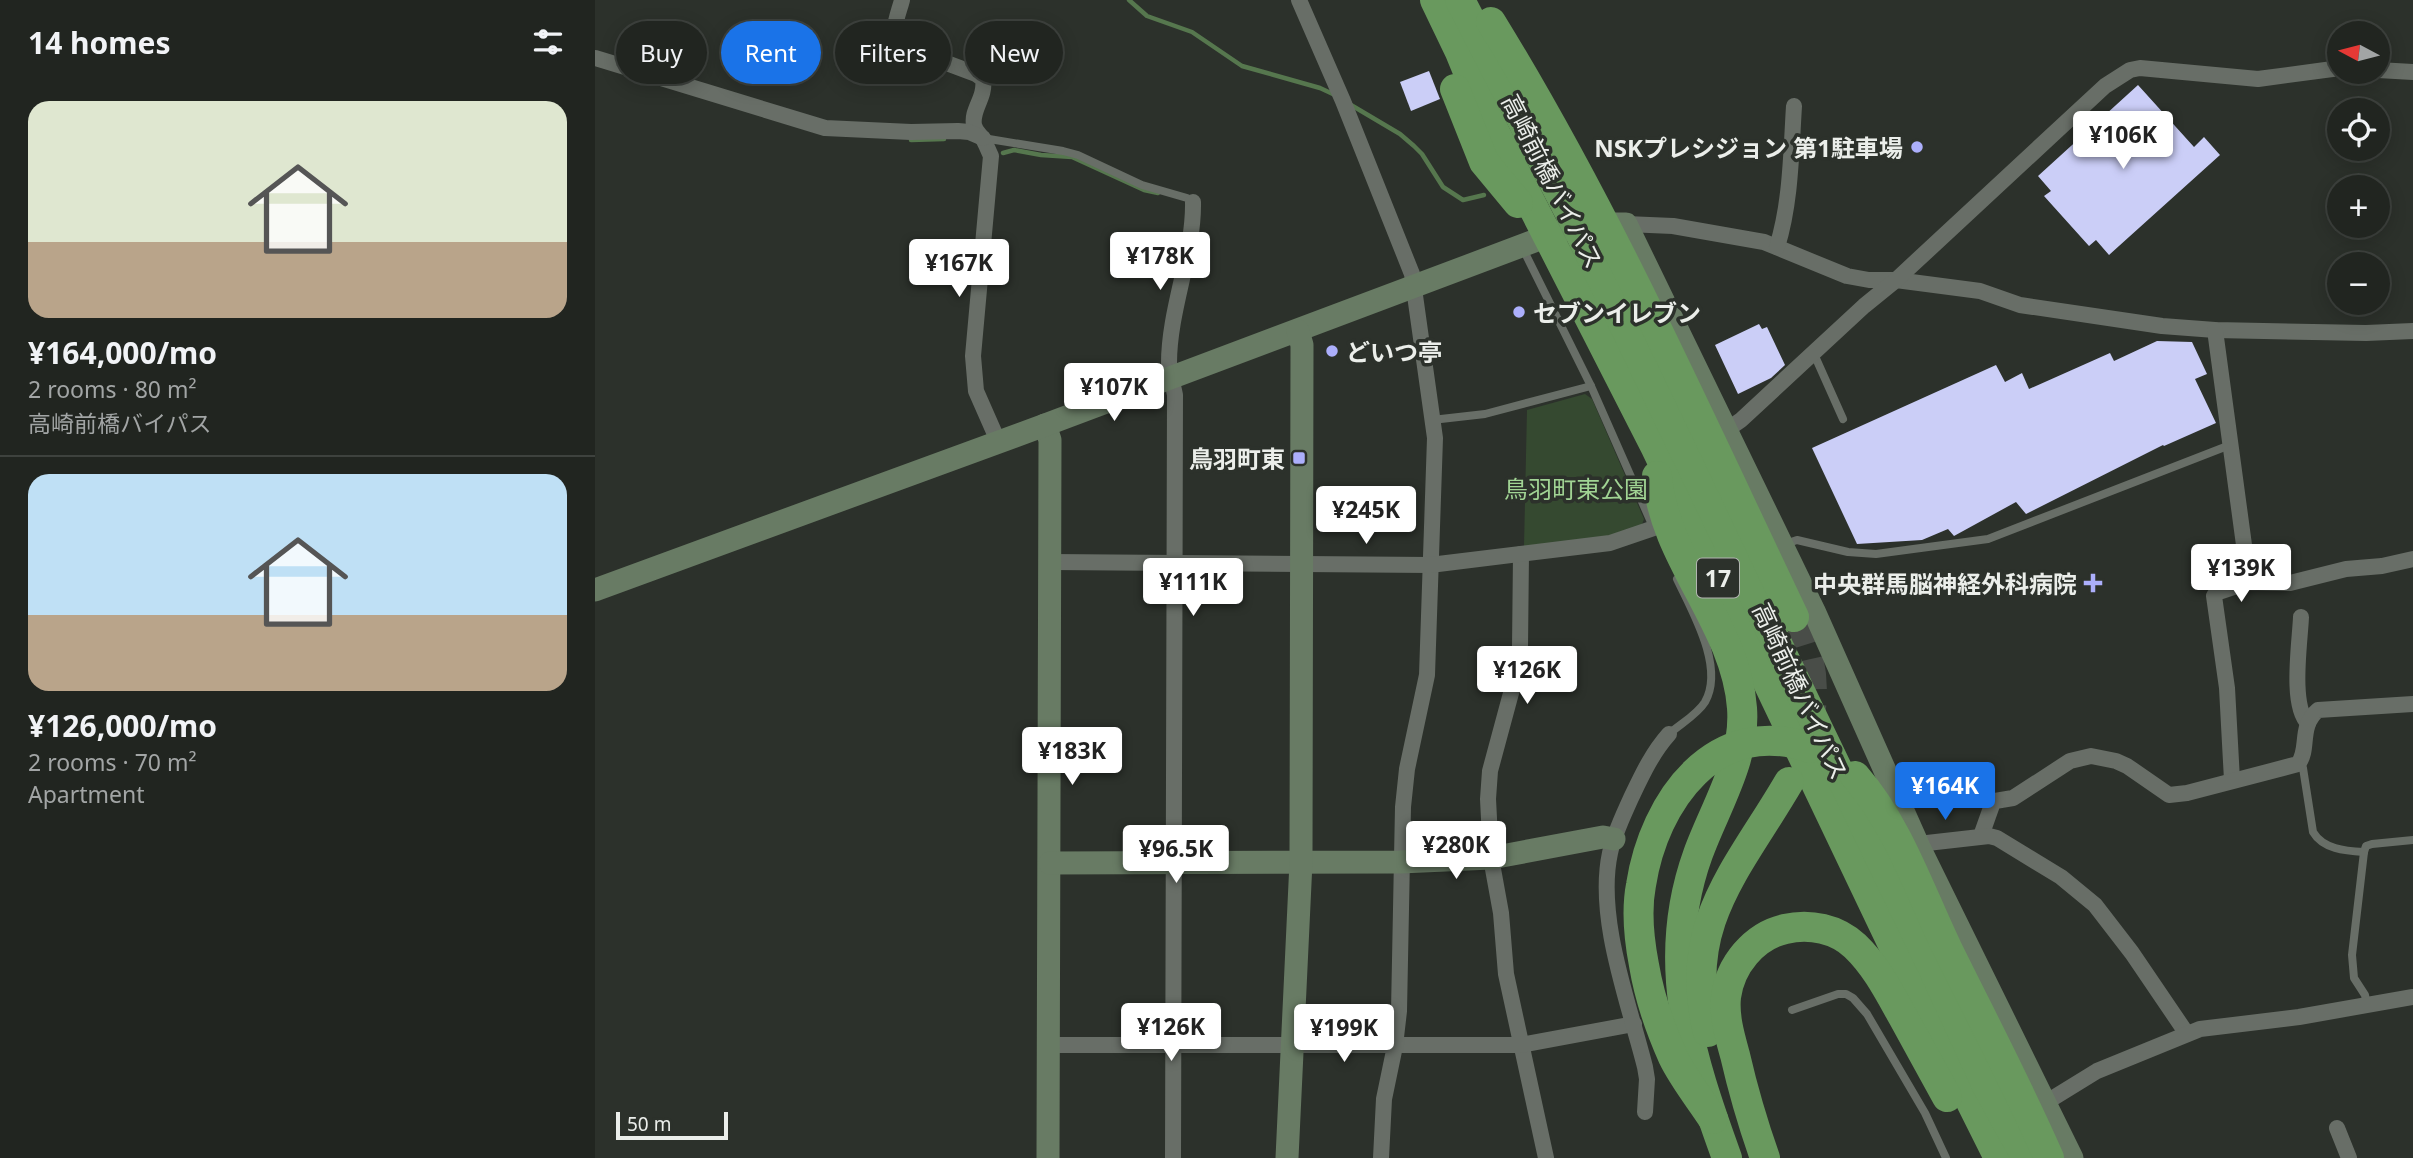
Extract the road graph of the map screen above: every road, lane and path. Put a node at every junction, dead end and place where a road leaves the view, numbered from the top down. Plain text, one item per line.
1 (902, 0) edge
2 (1299, 0) edge
3 (1434, 0) edge
4 (1460, 0) edge
5 (1478, 0) edge
6 (1489, 0) edge
7 (595, 58) edge
8 (2327, 68) edge
9 (2391, 71) edge
10 (2413, 72) edge
11 (1794, 106) dead end
12 (983, 138) junction
13 (1193, 202) joint
14 (1603, 225) junction
15 (1534, 231) junction
16 (1777, 247) junction
17 (1896, 280) junction
18 (1414, 287) junction
19 (2215, 330) junction
20 (1298, 331) junction
21 (2413, 331) edge
22 (1814, 354) junction
23 (1171, 378) junction
24 (1591, 386) junction
25 (1843, 419) dead end
26 (1433, 420) junction
27 (1045, 425) junction
28 (1728, 429) junction
29 (998, 441) junction
30 (2230, 445) junction
31 (1656, 448) junction
32 (1657, 535) joint
33 (1783, 546) junction
34 (1521, 554) junction
35 (2413, 559) edge
36 (1051, 562) junction
37 (1175, 564) junction
38 (1302, 564) junction
39 (1430, 565) junction
40 (1671, 566) dead end
41 (2249, 582) junction
42 (595, 590) edge
43 (1794, 617) tunnel mouth
44 (2301, 617) dead end
45 (2413, 704) edge
46 (2308, 723) junction
47 (1669, 734) joint
48 (2300, 762) junction
49 (2232, 780) junction
50 (1789, 782) dead end
51 (1981, 836) junction
52 (1614, 839) junction
53 (2413, 839) edge
54 (1919, 847) junction
55 (2364, 852) junction
56 (1492, 858) junction
57 (1301, 862) junction
58 (1401, 862) junction
59 (1050, 863) junction
60 (1174, 863) junction
61 (2413, 997) edge
62 (2367, 1005) junction
63 (1792, 1010) dead end
64 (1634, 1024) junction
65 (2187, 1034) junction
66 (1048, 1045) junction
67 (1174, 1045) junction
68 (1293, 1045) junction
69 (1395, 1045) junction
70 (1520, 1045) junction
71 (2045, 1103) junction
72 (1748, 1108) junction
73 (1645, 1112) dead end
74 (1713, 1119) junction
75 (2337, 1128) dead end
76 (1048, 1158) edge
77 (1173, 1158) edge
78 (1287, 1158) edge
79 (1381, 1158) edge
80 (1546, 1158) edge
81 (1727, 1158) edge
82 (1765, 1158) edge
83 (1946, 1158) edge
84 (1982, 1158) edge
85 (1999, 1158) edge
86 (2027, 1158) edge
87 (2049, 1158) edge
88 (2072, 1158) edge
89 (2349, 1158) edge

1 - 12 street
2 - 18 street
3 - 15 highway, 高崎前橋バイパス / 17
4 - 14 highway, 高崎前橋バイパス / 17
5 - 14 highway
6 - 14 highway
7 - 12 street
8 - 17 street
9 - 10 street
11 - 16 street
12 - 13 lane
12 - 29 street
13 - 23 street
14 - 15 street
14 - 16 street
14 - 28 street
14 - 43 highway
14 - 86 highway, 高崎前橋バイパス / 17
15 - 18 street
15 - 24 lane
15 - 31 highway, 高崎前橋バイパス / 17
16 - 17 street
17 - 19 street
17 - 22 street
18 - 20 street
18 - 26 street
19 - 21 street
19 - 30 street
20 - 23 street
20 - 38 street
22 - 25 lane
22 - 28 street
23 - 27 street
23 - 37 street
24 - 26 lane
24 - 32 lane
26 - 39 street
27 - 29 street
27 - 36 street
28 - 33 street
29 - 42 street
30 - 33 lane
30 - 41 street
31 - 74 highway
31 - 85 highway, 高崎前橋バイパス / 17
32 - 34 street
33 - 54 street
34 - 39 street
34 - 56 street
35 - 41 street
36 - 37 street
36 - 59 street
37 - 38 street
37 - 60 street
38 - 39 street
38 - 57 street
39 - 58 street
40 - 47 lane
41 - 49 street
44 - 46 street
45 - 46 street
46 - 48 street
47 - 52 street
48 - 49 street
48 - 55 lane
49 - 51 street
50 - 72 highway
51 - 54 street
51 - 65 street
52 - 56 street
52 - 64 street
53 - 55 lane
54 - 71 street
55 - 62 lane
56 - 58 street
56 - 70 street
57 - 58 street
57 - 60 street
57 - 68 street
58 - 69 street
59 - 60 street
59 - 66 street
60 - 67 street
61 - 62 street
62 - 65 street
63 - 83 lane
64 - 70 street
64 - 73 street
65 - 71 street
66 - 67 street
66 - 76 street
67 - 68 street
67 - 77 street
68 - 69 street
68 - 78 street
69 - 70 street
69 - 79 street
70 - 80 street
71 - 88 street
72 - 82 highway
72 - 84 highway
74 - 81 highway
74 - 87 highway
75 - 89 street

